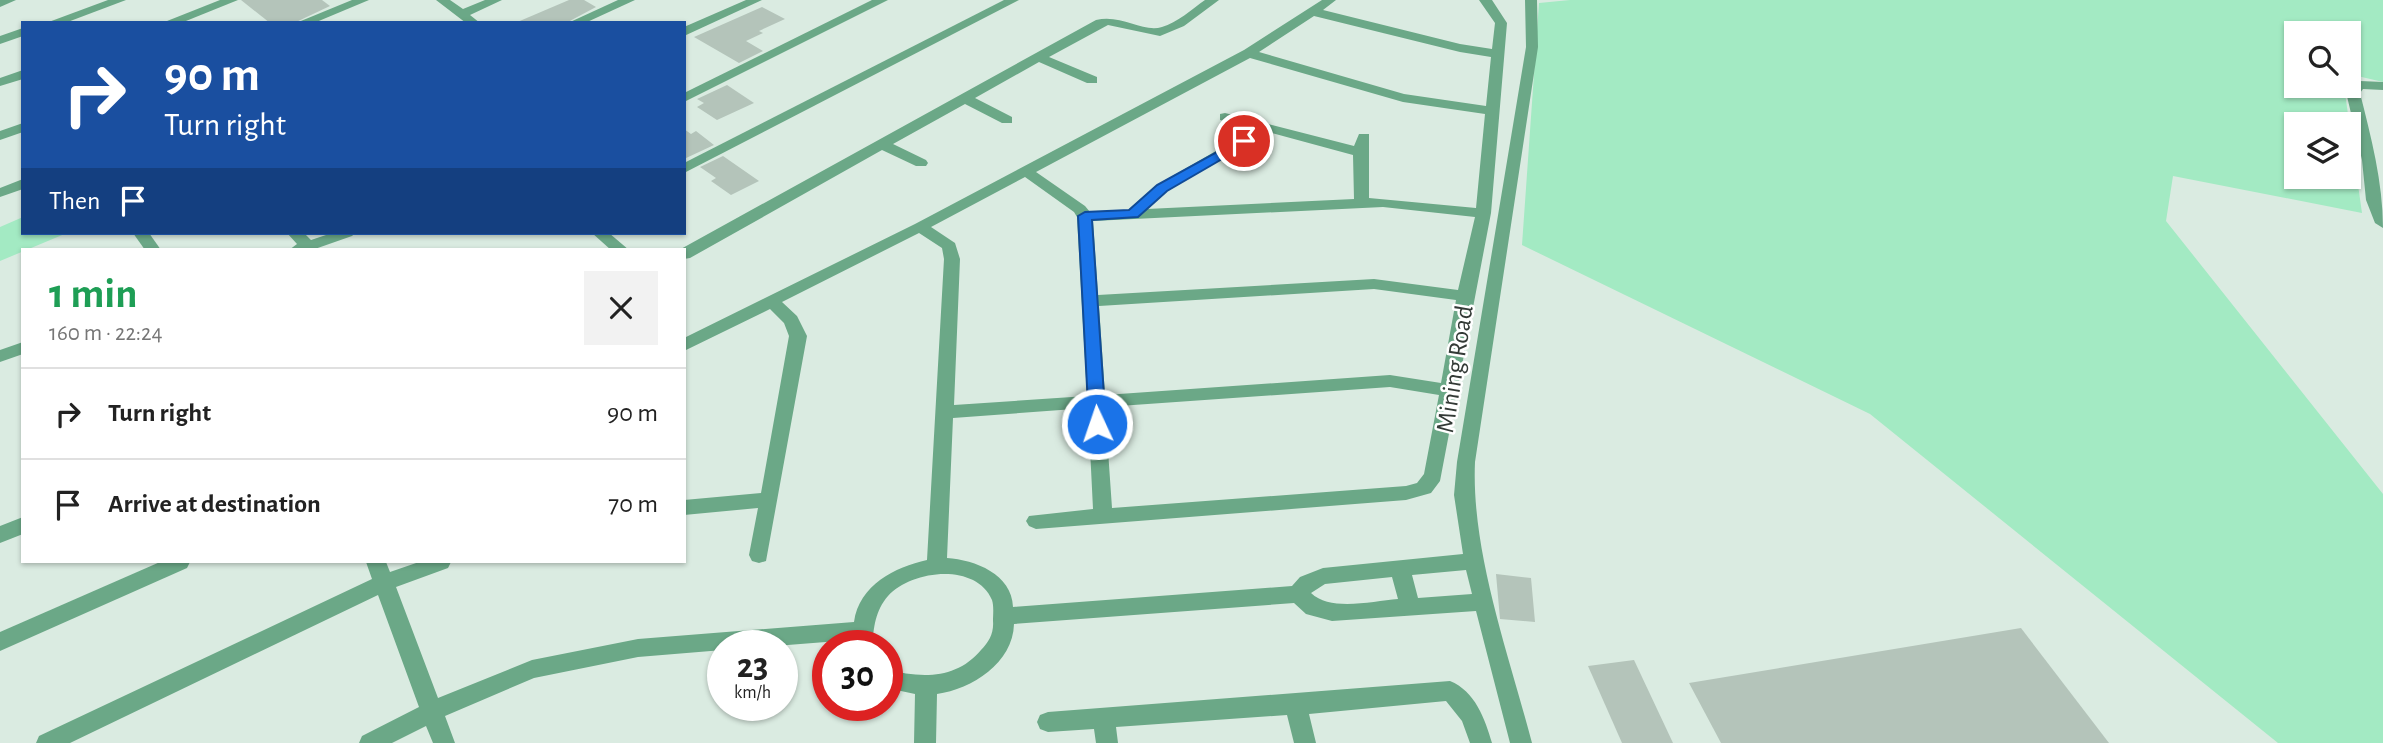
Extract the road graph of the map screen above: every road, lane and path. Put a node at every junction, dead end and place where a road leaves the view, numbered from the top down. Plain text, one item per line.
1 (10, 0) edge
2 (120, 0) edge
3 (232, 0) edge
4 (363, 0) edge
5 (442, 0) edge
6 (496, 0) edge
7 (629, 0) edge
8 (756, 0) edge
9 (882, 0) edge
10 (1013, 0) edge
11 (1213, 0) edge
12 (1330, 0) edge
13 (1485, 0) edge
14 (1531, 0) edge
15 (0, 3) edge
16 (1314, 12) junction
17 (470, 20) edge
18 (58, 21) edge
19 (174, 21) edge
20 (307, 21) edge
21 (579, 21) edge
22 (686, 31) edge
23 (21, 34) edge
24 (0, 40) edge
25 (1249, 53) junction
26 (1497, 54) junction
27 (1039, 57) junction
28 (21, 75) edge
29 (1092, 80) dead end
30 (0, 82) edge
31 (2383, 86) edge
32 (686, 97) edge
33 (965, 98) junction
34 (1492, 111) junction
35 (1225, 117) dead end
36 (1007, 120) dead end
37 (21, 128) edge
38 (1264, 129) junction
39 (0, 136) edge
40 (882, 144) junction
41 (921, 163) dead end
42 (686, 168) edge
43 (1024, 170) junction
44 (21, 184) edge
45 (0, 193) edge
46 (1362, 202) junction
47 (1483, 213) junction
48 (1133, 214) junction
49 (1085, 216) junction
50 (2383, 223) edge
51 (920, 227) junction
52 (341, 235) edge
53 (602, 235) edge
54 (302, 248) edge
55 (619, 248) edge
56 (686, 253) edge
57 (1465, 296) junction
58 (1090, 301) junction
59 (772, 302) junction
60 (686, 344) edge
61 (21, 349) edge
62 (0, 356) edge
63 (1447, 390) junction
64 (1096, 401) junction
65 (944, 412) junction
66 (769, 499) junction
67 (686, 508) edge
68 (1102, 516) junction
69 (1036, 521) dead end
70 (21, 526) edge
71 (0, 535) edge
72 (760, 555) dead end
73 (1474, 561) junction
74 (178, 563) edge
75 (376, 563) edge
76 (438, 563) edge
77 (937, 564) junction
78 (1400, 568) junction
79 (384, 583) junction
80 (1298, 594) junction
81 (1485, 602) junction
82 (1410, 606) junction
83 (1006, 616) junction
84 (861, 630) edge
85 (812, 640) edge
86 (0, 642) edge
87 (903, 684) edge
88 (926, 686) junction
89 (1296, 705) junction
90 (433, 711) junction
91 (1104, 718) junction
92 (1048, 722) dead end
93 (47, 743) edge
94 (370, 743) edge
95 (444, 743) edge
96 (925, 743) edge
97 (1107, 743) edge
98 (1305, 743) edge
99 (1481, 743) edge
100 (1521, 743) edge

1 - 15 street
2 - 18 street
3 - 19 street
4 - 20 street
5 - 17 street
6 - 17 street
7 - 21 street
8 - 22 street
9 - 32 street
10 - 42 street
11 - 27 street
12 - 16 street
13 - 26 street
14 - 73 street, Mining Road
16 - 25 street
16 - 26 street
23 - 24 street
25 - 34 street
25 - 43 street
26 - 34 street
27 - 29 street
27 - 33 street
28 - 30 street
31 - 50 street
33 - 36 street
33 - 40 street
34 - 47 street
35 - 38 street
37 - 39 street
38 - 46 street
38 - 48 street
40 - 41 street
40 - 56 street
43 - 49 street
43 - 51 street
44 - 45 street
46 - 47 street
46 - 48 street
47 - 57 street
48 - 49 street
49 - 58 street
51 - 59 street
51 - 65 street
52 - 54 street
53 - 55 street
57 - 58 street
57 - 63 street
58 - 64 street
59 - 60 street
59 - 66 street
61 - 62 street
63 - 64 street
63 - 68 street
64 - 65 street
64 - 68 street
65 - 77 street
66 - 67 street
66 - 72 street
68 - 69 street
70 - 71 street
73 - 78 street
73 - 81 street, Mining Road
74 - 86 street
75 - 79 street
76 - 79 street
77 - 83 street
77 - 84 street
78 - 80 street
78 - 82 street
79 - 90 street
79 - 93 street
80 - 82 street
80 - 83 street
81 - 82 street
81 - 100 street, Mining Road
83 - 88 street
85 - 90 street
87 - 88 street
88 - 96 street
89 - 91 street
89 - 98 street
89 - 99 street
90 - 94 street
90 - 95 street
91 - 92 street
91 - 97 street

